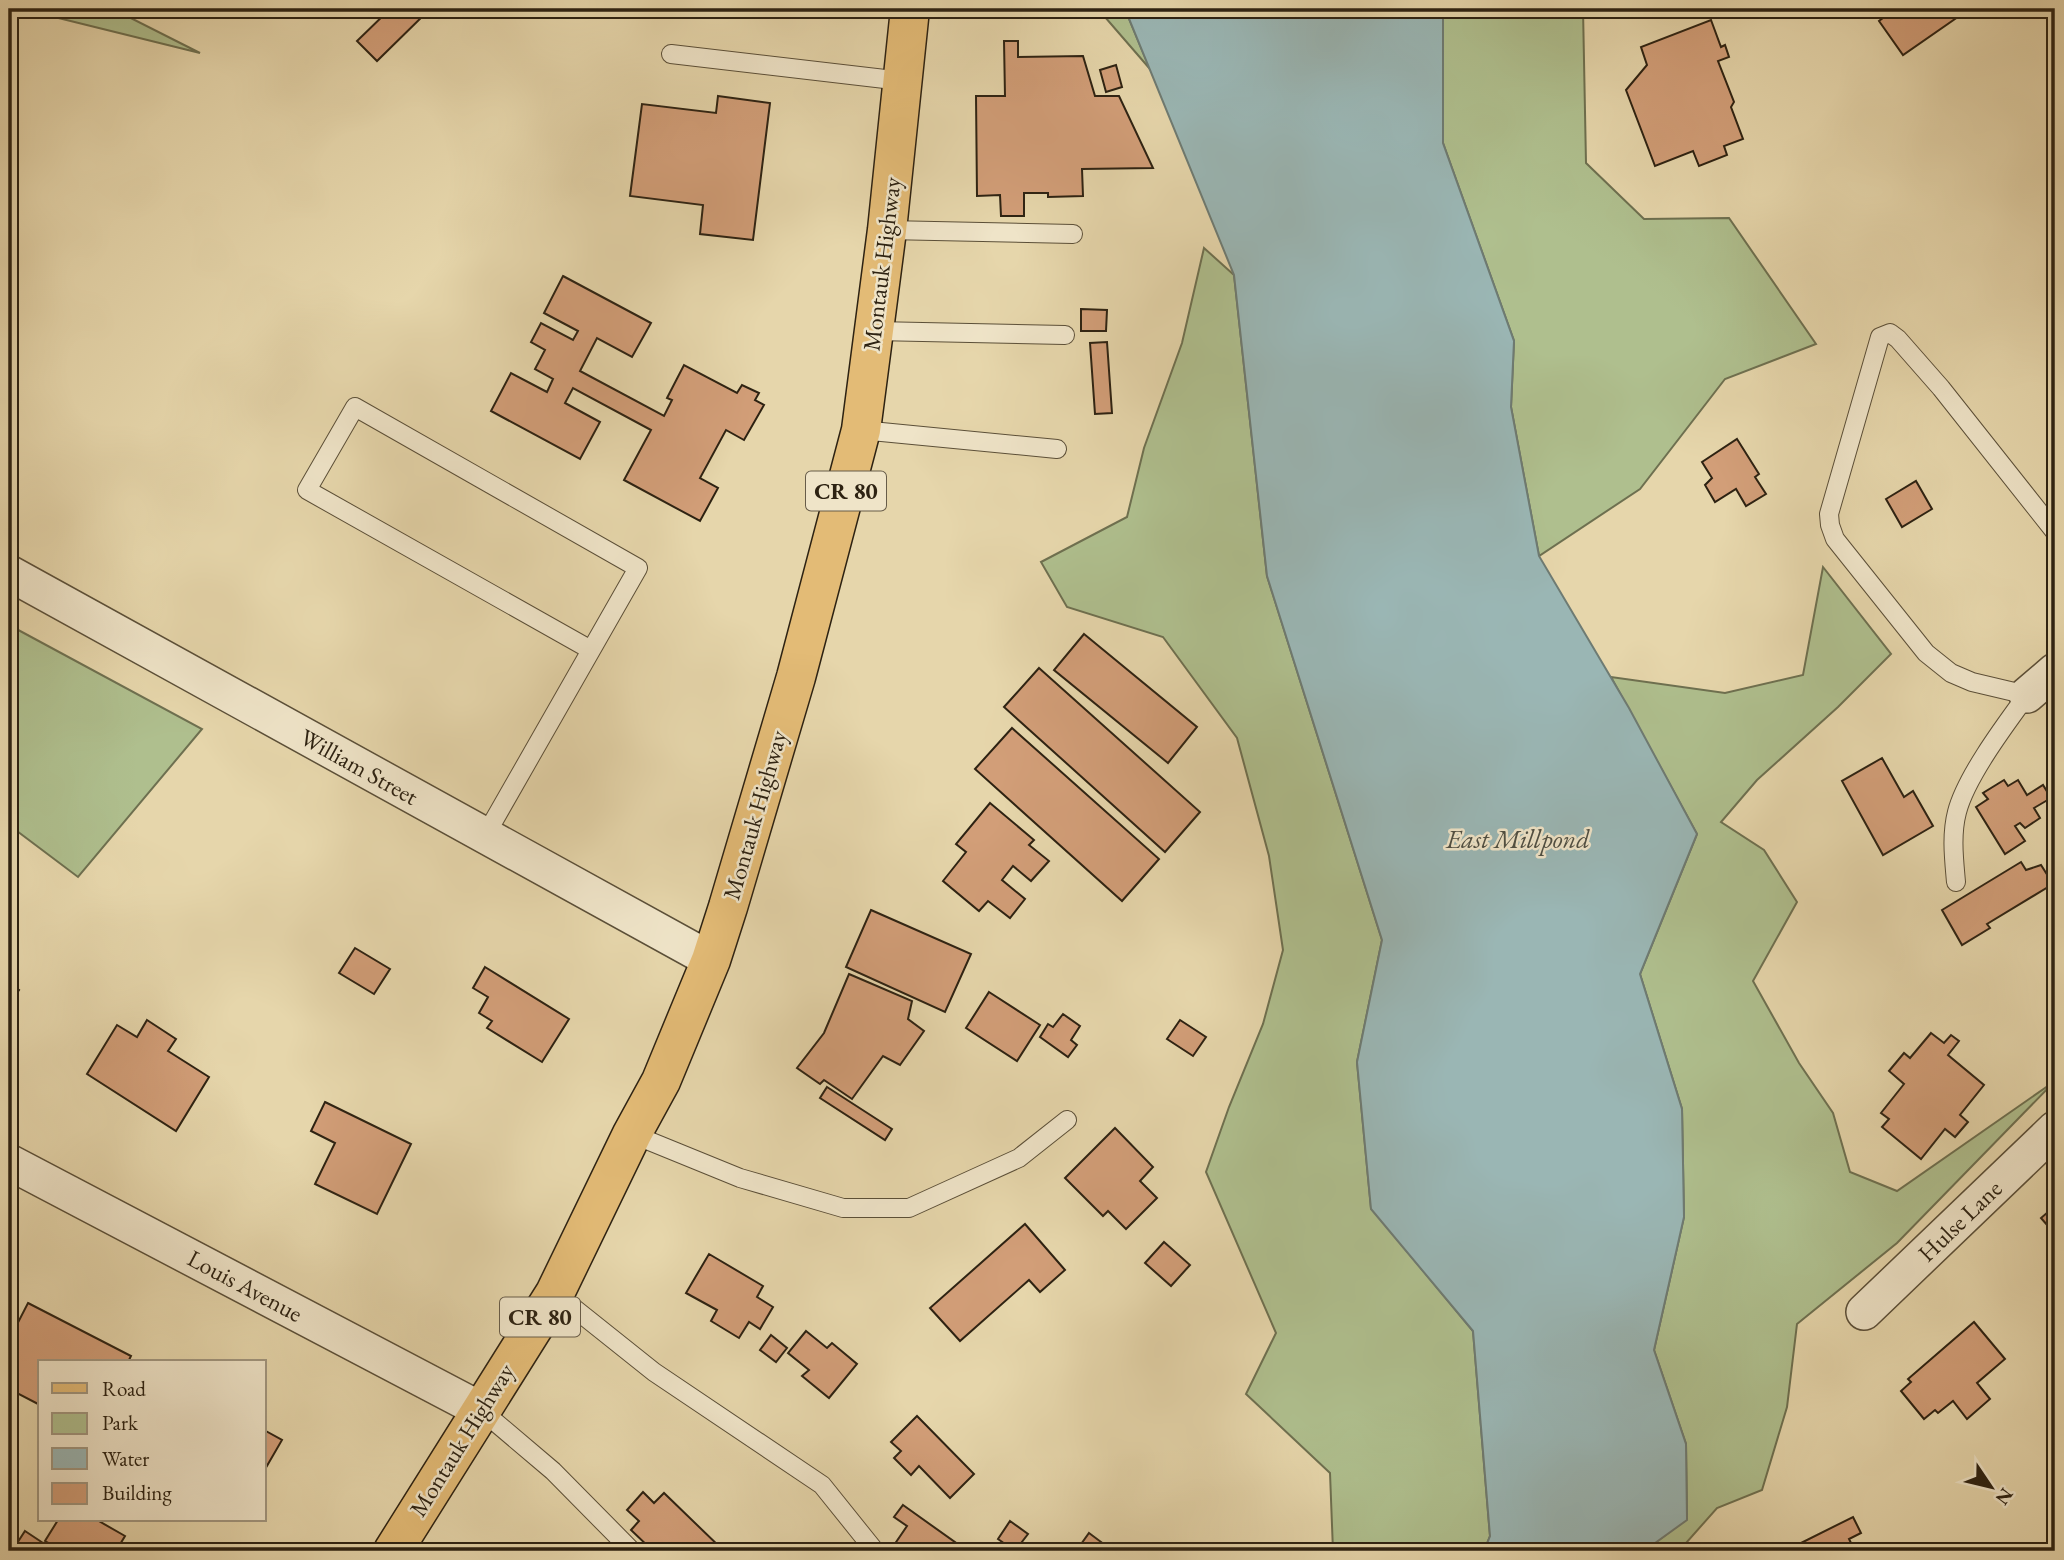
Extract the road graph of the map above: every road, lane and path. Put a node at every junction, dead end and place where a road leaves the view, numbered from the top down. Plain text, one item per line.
1 (910, 9) edge
2 (671, 54) dead end
3 (902, 81) junction
4 (887, 230) junction
5 (1073, 234) dead end
6 (875, 331) junction
7 (1065, 335) dead end
8 (861, 430) junction
9 (1057, 449) dead end
10 (2055, 532) edge
11 (9, 573) edge
12 (591, 650) junction
13 (2055, 671) edge
14 (2027, 695) junction
15 (485, 836) junction
16 (1956, 883) dead end
17 (710, 960) junction
18 (1067, 1120) dead end
19 (2055, 1129) edge
20 (632, 1134) junction
21 (9, 1162) edge
22 (555, 1293) junction
23 (1864, 1312) dead end
24 (481, 1410) junction
25 (400, 1548) edge
26 (632, 1551) edge
27 (875, 1551) edge

1 - 3 main road, Montauk Highway / CR 80
2 - 3 lane
3 - 4 main road, Montauk Highway / CR 80
4 - 5 lane
4 - 6 main road, Montauk Highway / CR 80
6 - 7 lane
6 - 8 main road, Montauk Highway / CR 80
8 - 9 lane
8 - 17 main road, Montauk Highway / CR 80
10 - 14 lane
11 - 15 street, William Street
12 - 12 lane
12 - 15 lane
13 - 14 street
14 - 16 lane
15 - 17 street, William Street
17 - 20 main road, Montauk Highway / CR 80
18 - 20 lane
19 - 23 street, Hulse Lane
20 - 22 main road, Montauk Highway / CR 80
21 - 24 street, Louis Avenue
22 - 24 main road, Montauk Highway / CR 80
22 - 27 lane
24 - 25 main road, Montauk Highway / CR 80
24 - 26 lane

